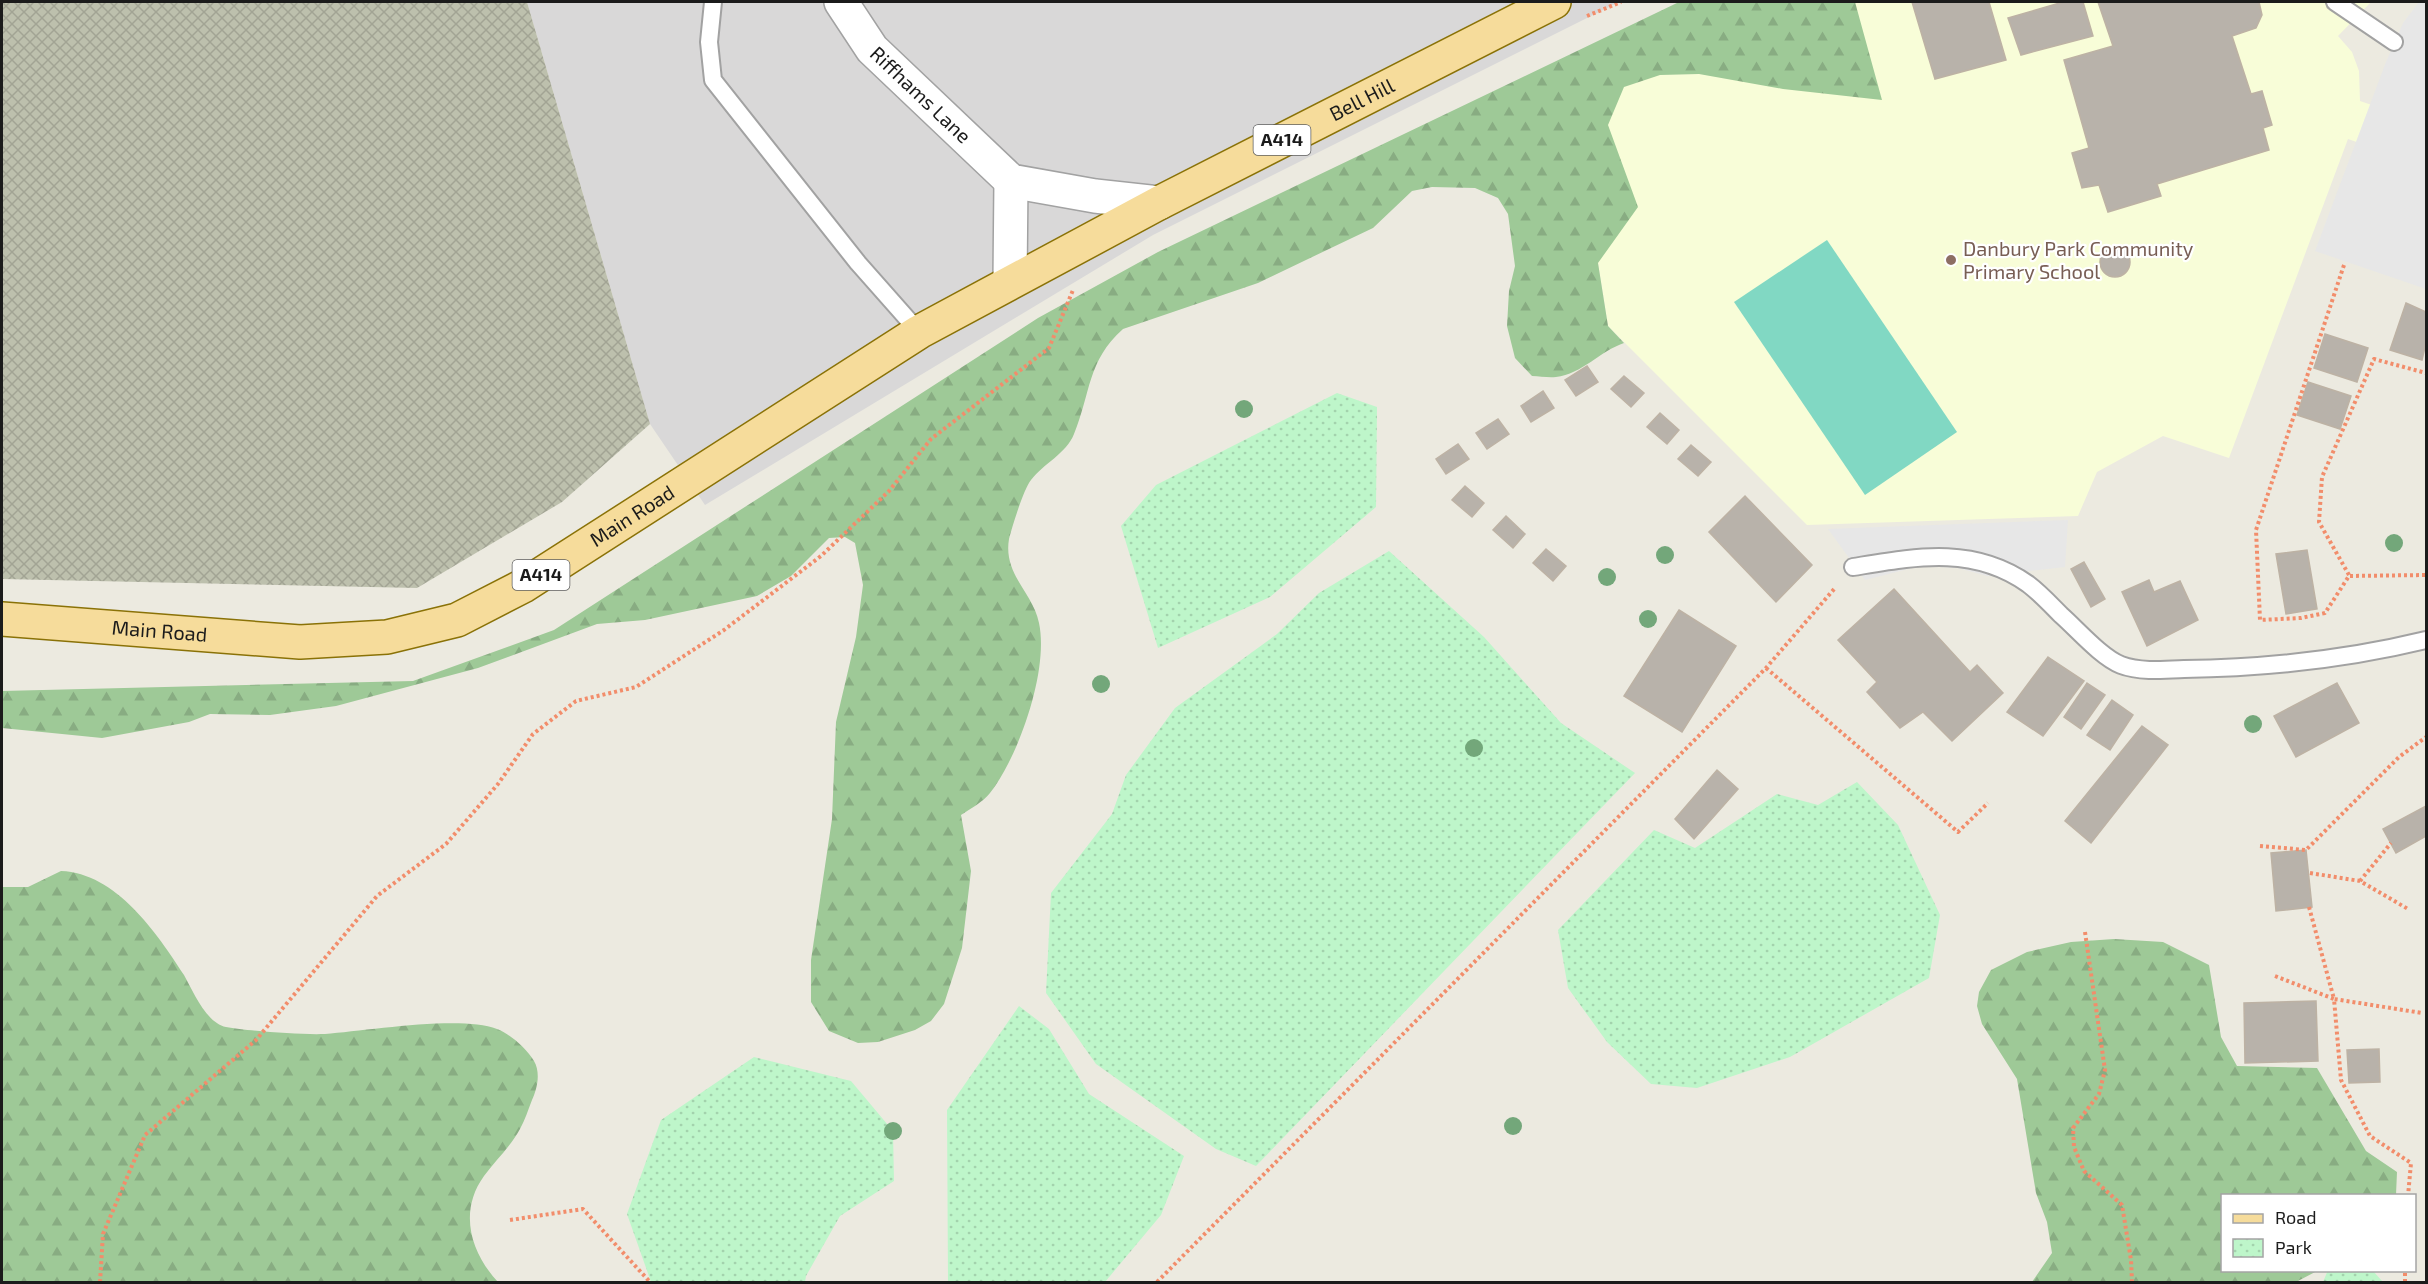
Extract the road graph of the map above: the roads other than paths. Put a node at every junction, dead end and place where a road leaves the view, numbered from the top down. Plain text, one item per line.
1 (713, 2) edge
2 (841, 2) edge
3 (1554, 2) edge
4 (2335, 2) edge
5 (2394, 42) dead end
6 (1011, 181) junction
7 (1159, 203) junction
8 (1010, 281) junction
9 (919, 332) junction
10 (1853, 567) road end
11 (2, 619) edge
12 (2427, 640) edge

1 - 9 lane
2 - 6 street, Riffhams Lane
3 - 7 main road, Bell Hill / A414
4 - 5 lane
6 - 7 street
6 - 8 street
7 - 8 main road, Bell Hill / A414
8 - 9 main road, Main Road / A414
9 - 11 main road, Main Road / A414
10 - 12 lane

